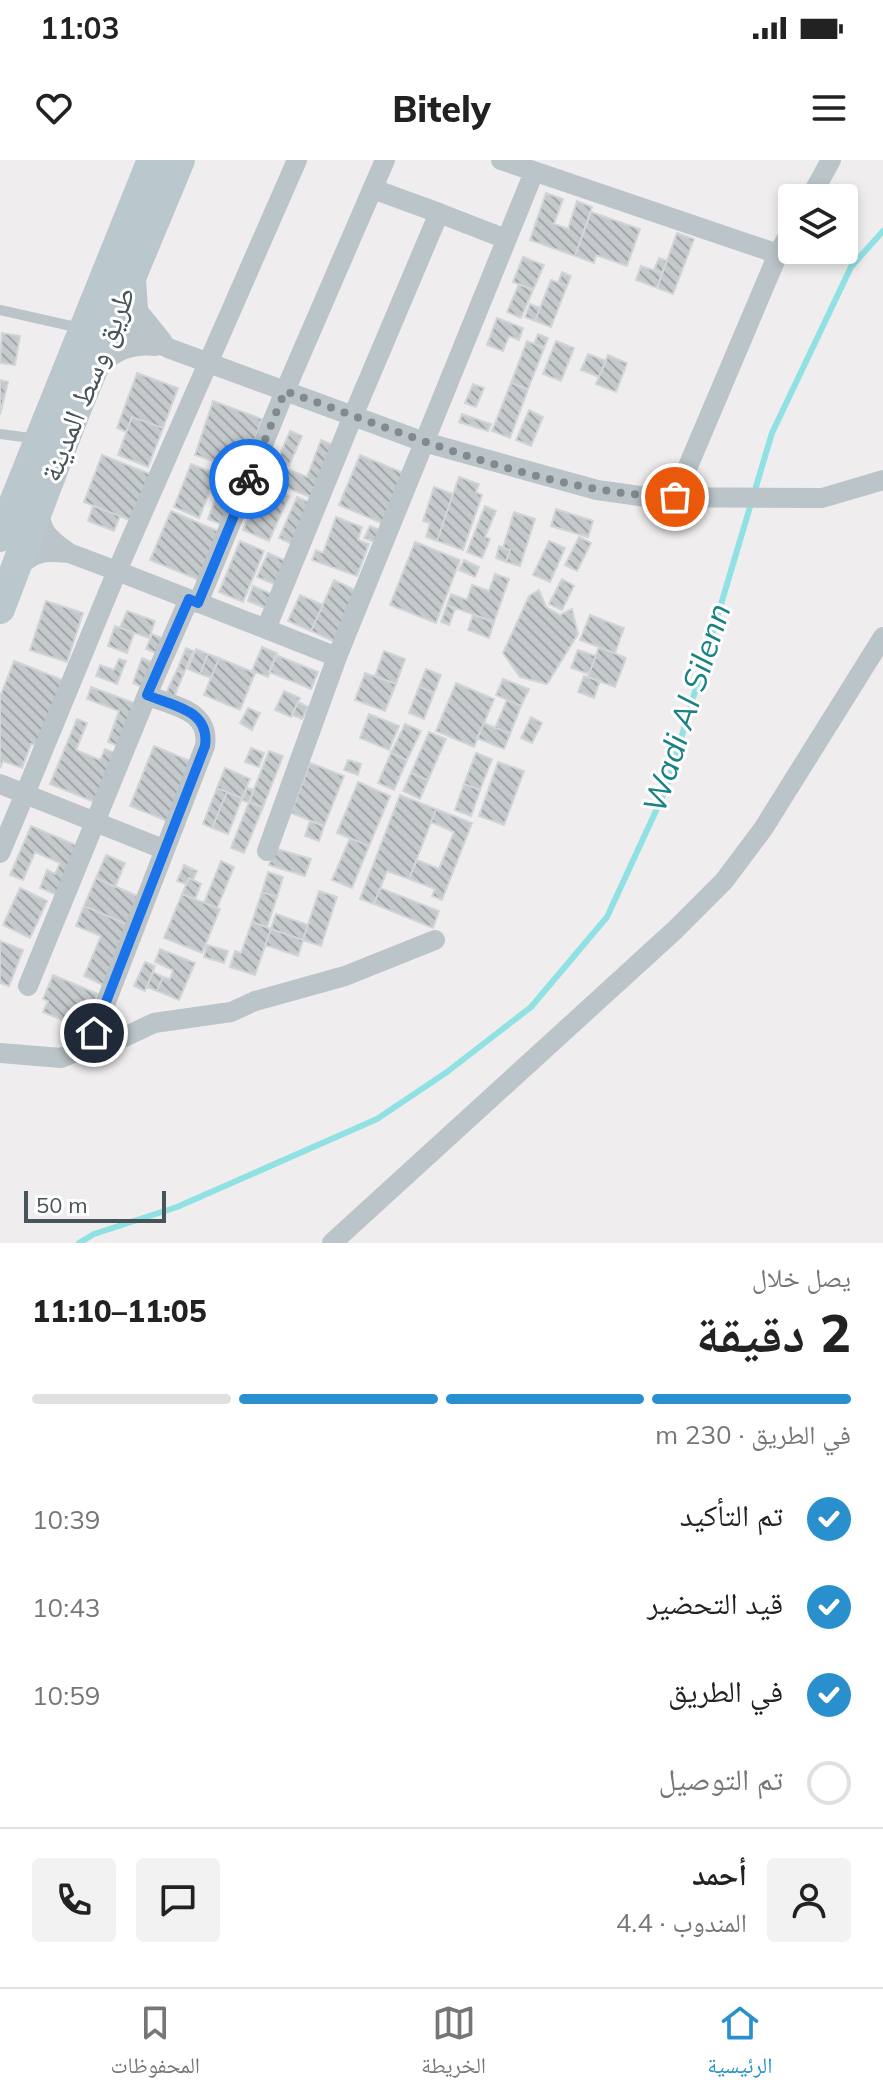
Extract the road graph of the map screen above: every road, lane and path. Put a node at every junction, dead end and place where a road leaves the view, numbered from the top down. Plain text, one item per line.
1 (152, 160) edge
2 (180, 160) edge
3 (297, 160) edge
4 (385, 160) edge
5 (501, 160) edge
6 (831, 160) edge
7 (534, 172) junction
8 (818, 184) edge
9 (373, 189) junction
10 (439, 213) junction
11 (506, 239) junction
12 (778, 254) joint
13 (137, 263) junction
14 (0, 310) edge
15 (96, 322) junction
16 (168, 348) junction
17 (207, 362) junction
18 (91, 375) junction
19 (285, 391) junction
20 (353, 416) junction
21 (0, 434) edge
22 (40, 439) junction
23 (424, 442) junction
24 (883, 480) edge
25 (675, 497) junction
26 (40, 504) junction
27 (0, 537) edge
28 (69, 553) junction
29 (117, 571) junction
30 (14, 573) junction
31 (193, 601) junction
32 (0, 609) edge
33 (266, 629) junction
34 (883, 637) edge
35 (337, 657) junction
36 (147, 695) junction
37 (0, 784) edge
38 (25, 794) junction
39 (93, 822) junction
40 (163, 849) junction
41 (267, 851) dead end
42 (0, 853) edge
43 (435, 940) dead end
44 (28, 986) dead end
45 (81, 1050) junction
46 (0, 1053) edge
47 (332, 1243) edge

1 - 15 main road, طريق وسط المدينة
2 - 13 main road, طريق وسط المدينة
3 - 17 street
4 - 9 street
5 - 7 street
6 - 8 street
7 - 11 street
7 - 12 street
9 - 10 street
9 - 19 street
10 - 11 street
10 - 20 street
11 - 23 street
12 - 25 street
13 - 15 main road, طريق وسط المدينة
13 - 16 street
14 - 15 lane
15 - 16 street
15 - 18 main road, طريق وسط المدينة
15 - 22 main road, طريق وسط المدينة
16 - 17 street
16 - 18 street
17 - 19 street
17 - 29 street
18 - 26 main road, طريق وسط المدينة
19 - 20 street
19 - 31 street
20 - 23 street
20 - 33 street
21 - 22 lane
22 - 27 main road, طريق وسط المدينة
23 - 25 street
23 - 35 street
24 - 25 street
26 - 28 street
26 - 30 main road, طريق وسط المدينة
28 - 29 street
28 - 30 street
29 - 31 street
29 - 38 street
30 - 32 main road, طريق وسط المدينة
31 - 33 street
31 - 36 street
33 - 35 street
34 - 47 street
35 - 41 street
36 - 39 street
36 - 40 street
37 - 38 street
38 - 39 street
38 - 42 street
39 - 40 street
39 - 44 street
40 - 45 street
43 - 45 street
45 - 46 street

